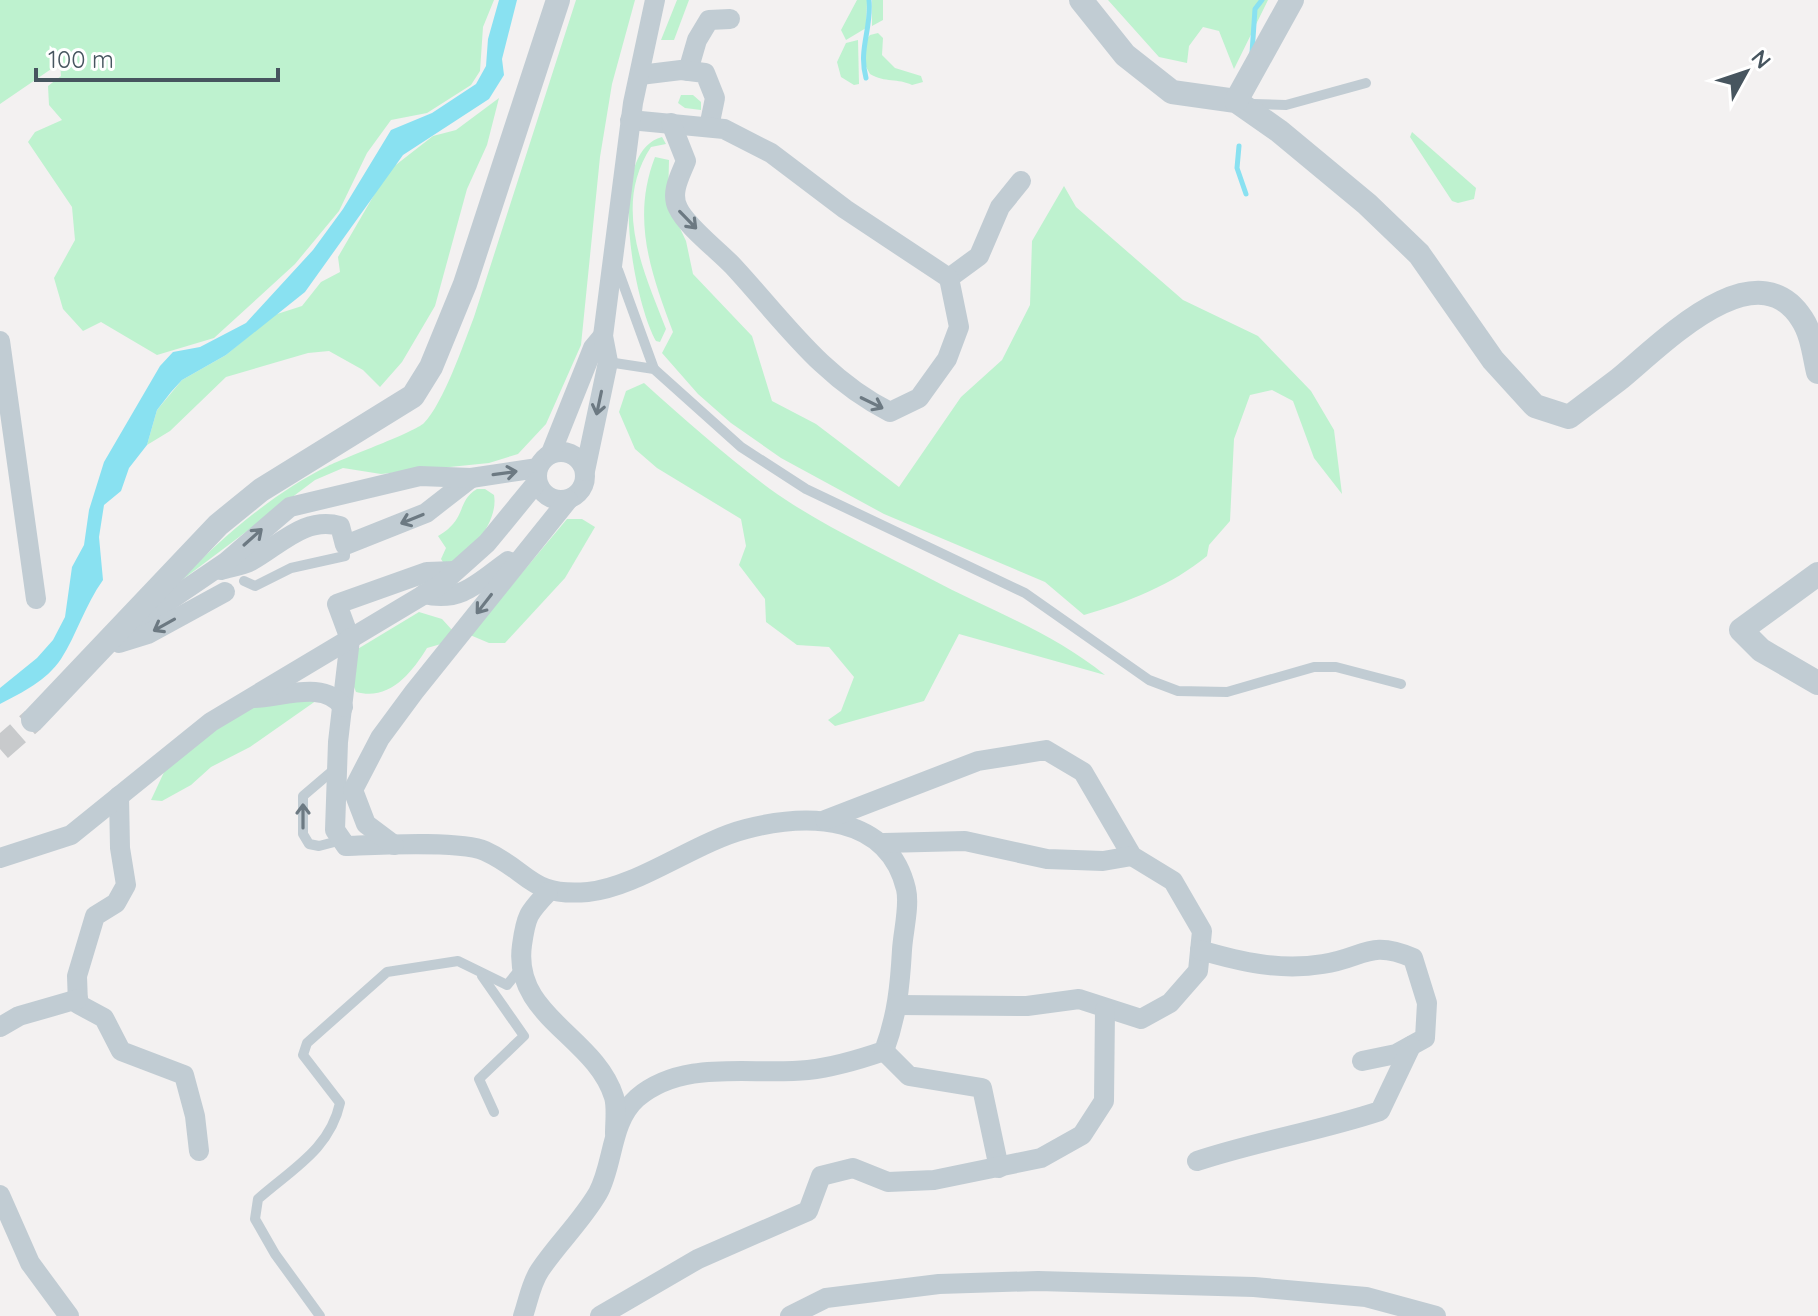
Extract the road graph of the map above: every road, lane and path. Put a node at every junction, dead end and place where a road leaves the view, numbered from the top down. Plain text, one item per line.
1 (558, 0) edge
2 (655, 0) edge
3 (1081, 0) edge
4 (1292, 0) edge
5 (730, 19) dead end
6 (688, 71) junction
7 (640, 75) junction
8 (1366, 83) dead end
9 (1236, 101) junction
10 (630, 120) junction
11 (671, 123) junction
12 (709, 127) junction
13 (1021, 181) dead end
14 (615, 260) junction
15 (949, 278) junction
16 (603, 336) junction
17 (0, 341) edge
18 (608, 362) junction
19 (654, 369) junction
20 (1818, 372) edge
21 (542, 468) junction
22 (585, 471) junction
23 (471, 478) junction
24 (568, 500) junction
25 (550, 522) junction
26 (345, 545) junction
27 (211, 572) junction
28 (1818, 574) edge
29 (244, 581) dead end
30 (420, 585) junction
31 (385, 586) junction
32 (225, 592) dead end
33 (36, 599) dead end
34 (394, 611) junction
35 (350, 639) junction
36 (100, 649) junction
37 (1818, 683) edge
38 (1401, 684) dead end
39 (251, 698) junction
40 (343, 707) junction
41 (33, 720) tunnel mouth
42 (337, 767) junction
43 (119, 796) junction
44 (822, 822) junction
45 (342, 840) junction
46 (884, 843) junction
47 (394, 845) junction
48 (1132, 856) junction
49 (0, 858) edge
50 (548, 892) junction
51 (1200, 950) junction
52 (520, 969) junction
53 (479, 972) junction
54 (78, 999) junction
55 (898, 1005) junction
56 (1105, 1010) junction
57 (0, 1027) edge
58 (1411, 1046) junction
59 (884, 1051) junction
60 (1362, 1061) dead end
61 (494, 1112) dead end
62 (615, 1134) junction
63 (199, 1151) dead end
64 (1197, 1161) dead end
65 (999, 1168) junction
66 (0, 1195) edge
67 (69, 1316) edge
68 (320, 1316) edge
69 (523, 1316) edge
70 (600, 1316) edge
71 (790, 1316) edge
72 (1436, 1316) edge

1 - 36 street
2 - 7 street
3 - 9 street
4 - 9 street
5 - 6 street
6 - 7 street
6 - 12 street
7 - 10 street
8 - 9 lane
9 - 20 street
10 - 11 street
10 - 14 street
11 - 12 street
11 -> 15 street
12 - 15 street
13 - 15 street
14 - 16 street
14 - 19 lane
16 - 18 street
16 - 21 street
17 - 33 street
18 - 19 lane
18 -> 22 street
19 - 38 lane
21 - 22 street
23 -> 21 street
21 - 24 street
21 - 30 street
22 - 24 street
23 -> 26 street
27 -> 23 street
24 - 25 street
25 - 30 street
25 -> 47 street
26 - 27 street
26 - 29 lane
27 - 36 street
28 - 37 street
30 - 31 street
30 - 34 street
31 - 34 street
31 - 35 street
32 -> 36 street
34 - 35 street
35 - 39 street
35 - 40 street
36 - 41 street
39 - 40 street
39 - 43 street
40 - 42 street
42 - 45 street
45 -> 42 lane
43 - 49 street
43 - 54 street
44 - 46 street
44 - 48 street
44 - 50 street
45 - 47 street
46 - 48 street
46 - 55 street
47 - 50 street
48 - 51 street
50 - 52 street
51 - 56 street
51 - 58 street
52 - 53 lane
52 - 62 street
53 - 61 lane
53 - 68 lane
54 - 57 street
54 - 63 street
55 - 56 street
55 - 59 street
56 - 65 street
58 - 60 street
58 - 64 street
59 - 62 street
59 - 65 street
62 - 69 street
65 - 70 street
66 - 67 street
71 - 72 street

